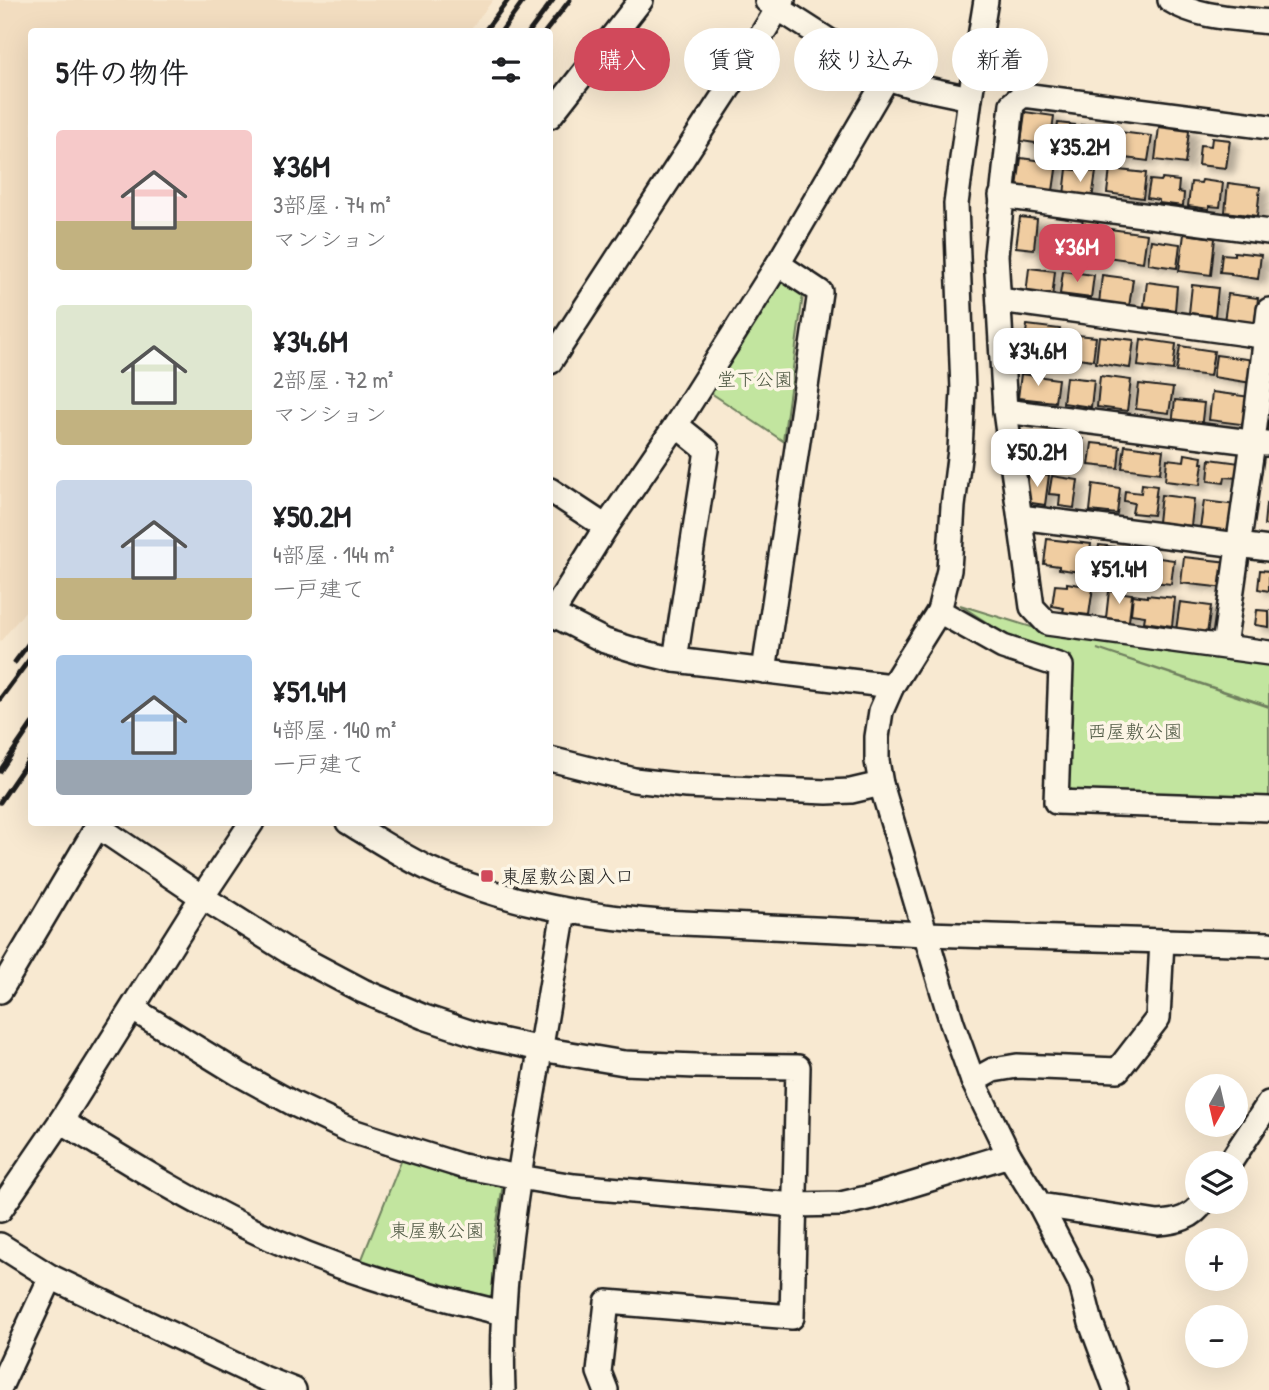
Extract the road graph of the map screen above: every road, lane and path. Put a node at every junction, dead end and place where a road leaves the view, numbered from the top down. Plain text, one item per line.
1 (641, 0) edge
2 (986, 0) edge
3 (1170, 0) edge
4 (776, 3) edge
5 (1204, 6) edge
6 (1269, 22) edge
7 (813, 28) edge
8 (879, 91) edge
9 (937, 91) edge
10 (970, 98) junction
11 (553, 112) edge
12 (1269, 127) edge
13 (1001, 196) junction
14 (1269, 232) edge
15 (778, 264) junction
16 (999, 300) junction
17 (1269, 310) edge
18 (1267, 337) edge
19 (553, 357) edge
20 (1005, 411) junction
21 (676, 425) junction
22 (1261, 444) edge
23 (553, 493) edge
24 (1020, 517) junction
25 (606, 527) junction
26 (1239, 545) junction
27 (1269, 549) edge
28 (939, 611) junction
29 (553, 613) edge
30 (553, 617) edge
31 (1224, 646) junction
32 (1269, 653) edge
33 (675, 660) junction
34 (764, 671) junction
35 (892, 686) junction
36 (553, 760) edge
37 (881, 784) junction
38 (1269, 809) edge
39 (97, 826) edge
40 (101, 826) edge
41 (249, 826) edge
42 (355, 826) edge
43 (202, 897) junction
44 (564, 911) junction
45 (926, 933) junction
46 (1162, 941) junction
47 (1269, 944) edge
48 (0, 991) edge
49 (133, 1009) junction
50 (541, 1049) junction
51 (972, 1081) junction
52 (1269, 1103) edge
53 (61, 1121) junction
54 (1238, 1151) edge
55 (1009, 1155) junction
56 (519, 1177) junction
57 (795, 1205) junction
58 (1040, 1205) junction
59 (0, 1210) edge
60 (1192, 1214) edge
61 (0, 1245) edge
62 (51, 1277) junction
63 (503, 1313) junction
64 (0, 1387) edge
65 (294, 1390) edge
66 (503, 1390) edge
67 (606, 1390) edge
68 (1116, 1390) edge

1 - 11 street
2 - 10 street
3 - 5 street
4 - 7 street
4 - 19 street
5 - 6 street
8 - 15 street
9 - 10 street
10 - 28 street
12 - 13 street
13 - 14 street
13 - 16 street
15 - 21 street
15 - 34 street
16 - 18 street
16 - 20 street
17 - 18 street
18 - 22 street
20 - 22 street
20 - 24 street
21 - 25 street
21 - 33 street
22 - 26 street
23 - 25 street
24 - 26 street
24 - 31 street
25 - 29 street
26 - 27 street
26 - 31 street
28 - 35 street
28 - 38 street
30 - 33 street
31 - 32 street
33 - 34 street
34 - 35 street
35 - 37 street
36 - 37 street
37 - 45 street
39 - 48 street
40 - 43 street
41 - 43 street
42 - 44 street
43 - 49 street
43 - 50 street
44 - 45 street
44 - 50 street
45 - 46 street
45 - 51 street
46 - 47 street
46 - 51 street
49 - 53 street
49 - 56 street
50 - 56 street
50 - 57 street
51 - 55 street
52 - 54 street
53 - 59 street
53 - 63 street
55 - 57 street
55 - 58 street
56 - 57 street
56 - 63 street
57 - 67 street
58 - 60 street
58 - 68 street
61 - 62 street
62 - 64 street
62 - 65 street
63 - 66 street

